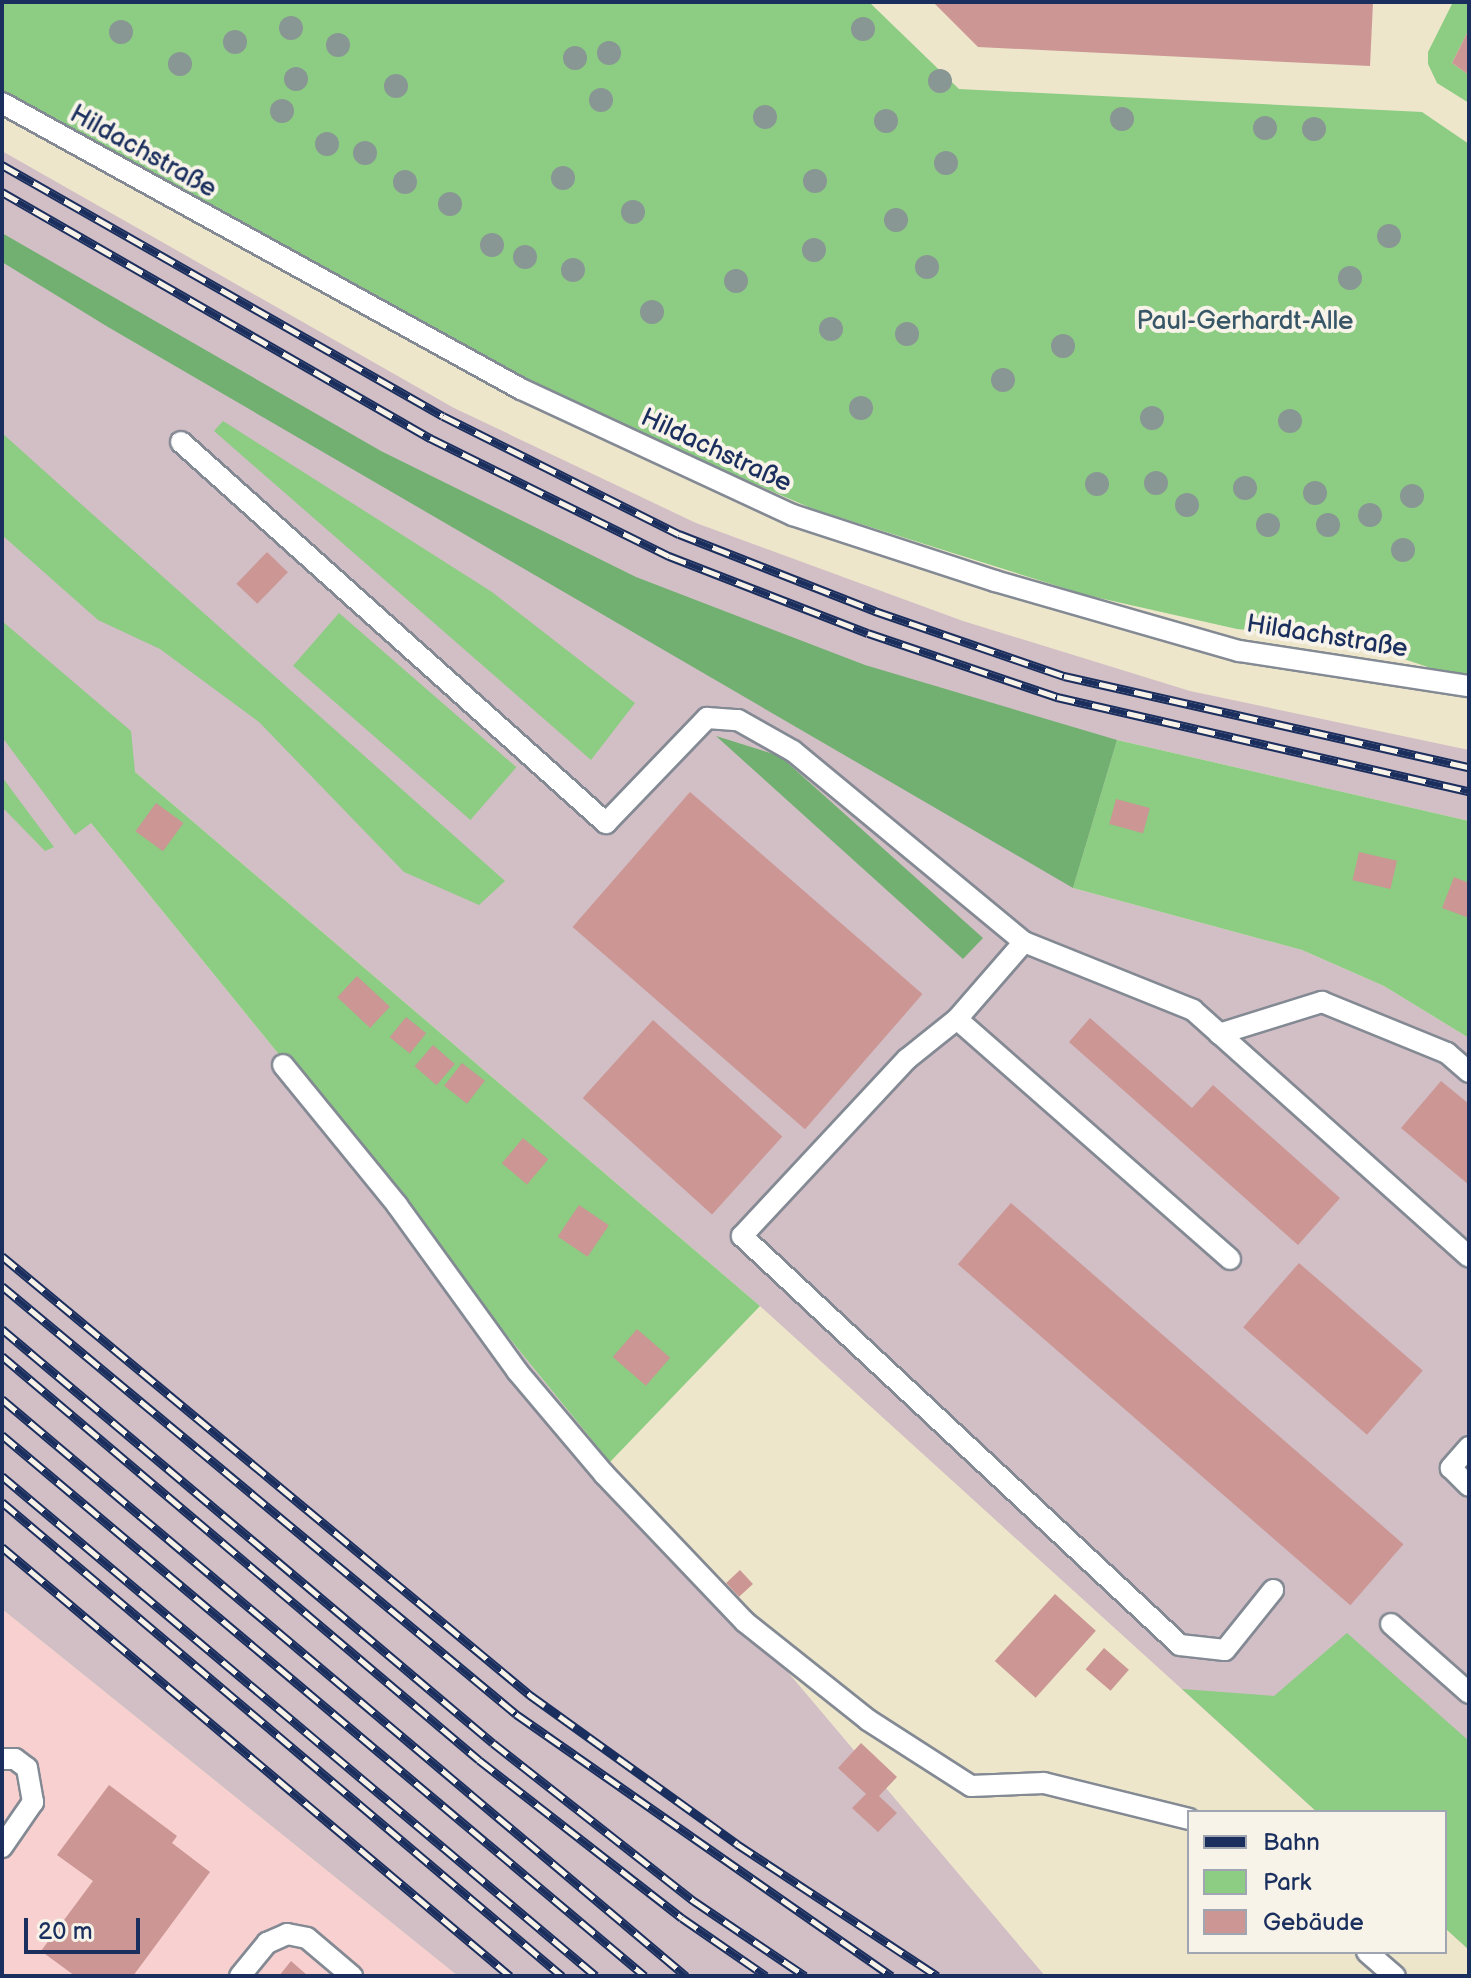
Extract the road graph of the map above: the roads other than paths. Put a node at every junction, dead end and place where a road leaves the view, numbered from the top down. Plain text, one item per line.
1 (2, 103) edge
2 (181, 442) dead end
3 (1469, 686) edge
4 (1024, 942) junction
5 (957, 1019) junction
6 (1219, 1034) junction
7 (283, 1065) dead end
8 (1469, 1072) edge
9 (1469, 1257) edge
10 (1230, 1259) dead end
11 (1469, 1447) edge
12 (1469, 1486) edge
13 (1273, 1590) dead end
14 (1391, 1624) dead end
15 (1469, 1693) edge
16 (2, 1759) edge
17 (1187, 1819) edge
18 (2, 1847) edge
19 (1369, 1954) edge
20 (240, 1976) edge
21 (352, 1976) edge
22 (1395, 1976) edge

1 - 3 lane, Hildachstraße
2 - 4 lane
4 - 5 lane
4 - 6 lane
5 - 10 lane
5 - 13 lane
6 - 8 lane
6 - 9 lane
7 - 17 lane
11 - 12 lane
14 - 15 lane
16 - 18 lane
19 - 22 lane
20 - 21 lane

